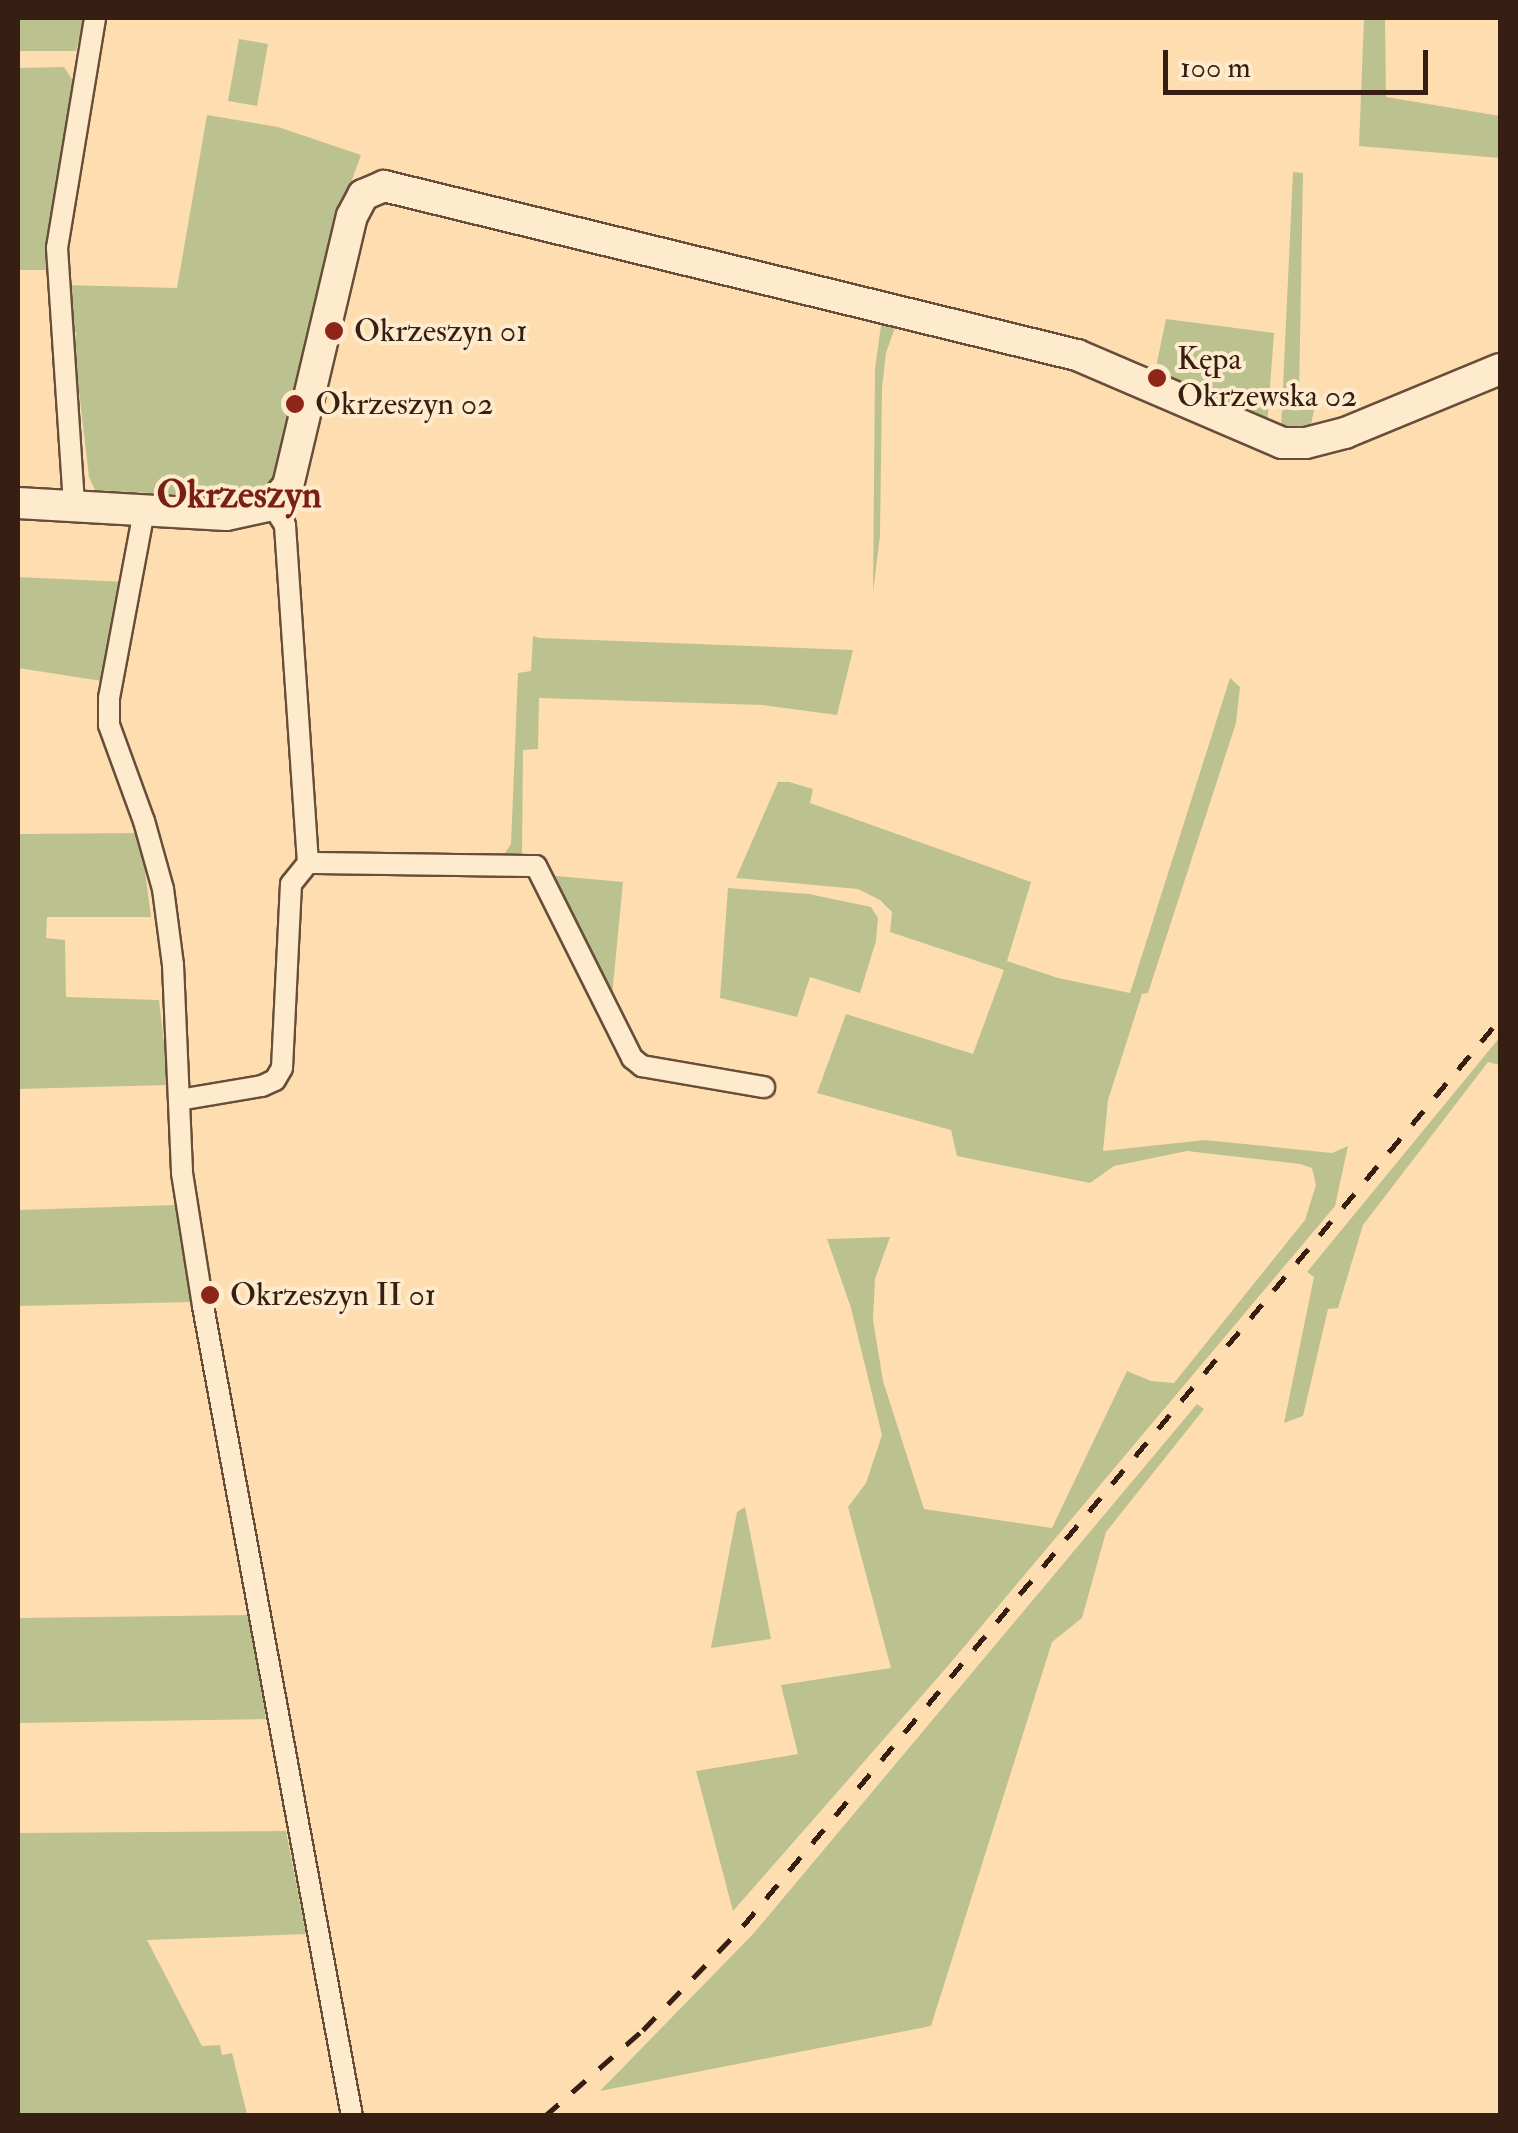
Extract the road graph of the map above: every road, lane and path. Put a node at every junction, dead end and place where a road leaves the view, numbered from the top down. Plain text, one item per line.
1 (95, 18) edge
2 (1500, 368) edge
3 (18, 503) edge
4 (74, 504) junction
5 (272, 505) junction
6 (144, 511) junction
7 (308, 863) junction
8 (764, 1086) dead end
9 (179, 1100) junction
10 (352, 2116) edge

1 - 4 street
2 - 5 street
3 - 4 street
4 - 6 street
5 - 6 street
5 - 7 street
6 - 9 street
7 - 8 street
7 - 9 street
9 - 10 street

